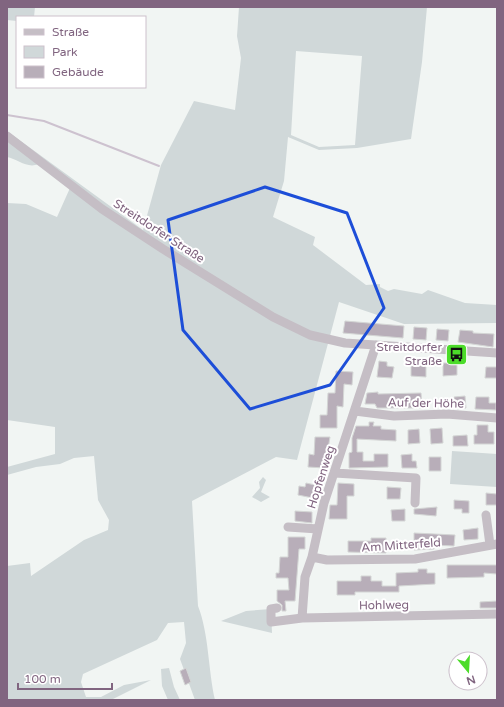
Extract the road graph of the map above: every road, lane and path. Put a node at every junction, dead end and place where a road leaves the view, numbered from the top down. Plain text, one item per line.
1 (7, 136) edge
2 (376, 345) junction
3 (497, 353) edge
4 (355, 411) junction
5 (497, 418) edge
6 (335, 473) junction
7 (415, 503) dead end
8 (486, 515) dead end
9 (288, 527) dead end
10 (318, 529) junction
11 (494, 545) edge
12 (312, 557) junction
13 (277, 608) dead end
14 (497, 614) edge
15 (302, 618) junction

1 - 2 street, Streitdorfer Straße
2 - 3 street, Streitdorfer Straße
2 - 4 street, Hopfenweg
4 - 5 street, Auf der Höhe
4 - 6 street, Hopfenweg
6 - 7 street
6 - 10 street, Hopfenweg
8 - 11 street, Am Mitterfeld
9 - 10 street
10 - 12 street, Hopfenweg
11 - 12 street, Am Mitterfeld
12 - 15 street, Hopfenweg
13 - 15 street, Hohlweg
14 - 15 street, Hohlweg

